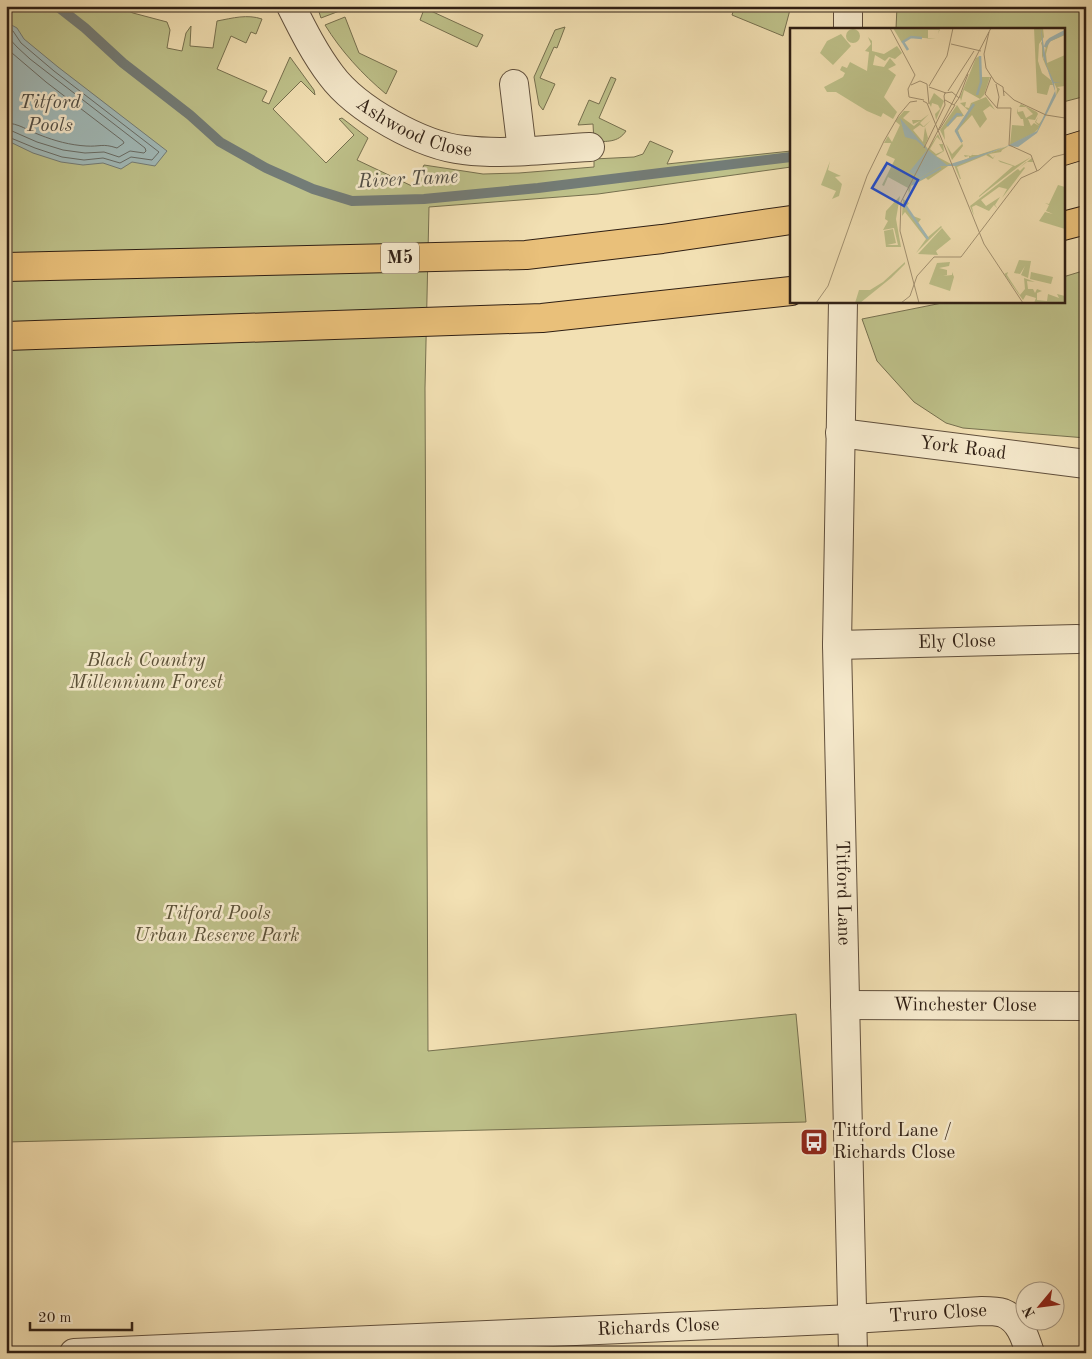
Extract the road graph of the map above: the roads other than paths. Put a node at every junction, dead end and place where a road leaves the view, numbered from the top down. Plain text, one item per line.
1 (291, 6) edge
2 (848, 6) edge
3 (848, 28) edge
4 (514, 84) dead end
5 (1086, 144) edge
6 (590, 147) dead end
7 (522, 151) junction
8 (1064, 151) edge
9 (790, 220) edge
10 (1086, 220) edge
11 (1064, 226) edge
12 (6, 267) edge
13 (790, 291) edge
14 (843, 302) edge
15 (6, 336) edge
16 (840, 433) junction
17 (1086, 464) edge
18 (1077, 639) dead end
19 (838, 645) junction
20 (845, 1004) junction
21 (1086, 1006) edge
22 (852, 1319) junction
23 (74, 1353) edge
24 (853, 1353) edge
25 (1030, 1353) edge

1 - 7 street, Ashwood Close
2 - 3 street
4 - 7 street
5 - 8 highway
6 - 7 street, Ashwood Close
9 - 12 highway, M5
10 - 11 highway
13 - 15 highway
14 - 16 street, Titford Lane
16 - 17 street, York Road
16 - 19 street, Titford Lane
18 - 19 street, Ely Close
19 - 20 street, Titford Lane
20 - 21 street, Winchester Close
20 - 22 street, Titford Lane
22 - 23 street, Richards Close
22 - 24 street, Titford Lane
22 - 25 street, Truro Close

